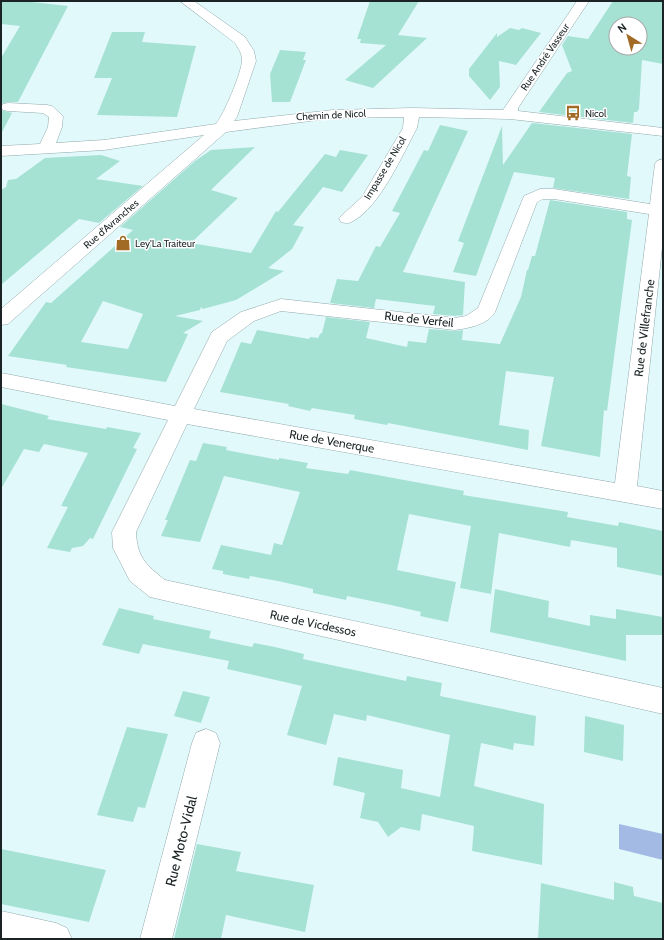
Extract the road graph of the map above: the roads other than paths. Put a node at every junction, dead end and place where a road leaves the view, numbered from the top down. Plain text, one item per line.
1 (186, 1) edge
2 (583, 1) edge
3 (8, 107) dead end
4 (412, 112) junction
5 (510, 115) junction
6 (221, 128) junction
7 (663, 132) edge
8 (46, 148) junction
9 (1, 151) edge
10 (663, 164) edge
11 (660, 211) edge
12 (347, 218) dead end
13 (1, 319) edge
14 (1, 380) edge
15 (181, 415) junction
16 (625, 492) junction
17 (663, 500) edge
18 (663, 701) edge
19 (206, 743) dead end
20 (1, 927) edge
21 (56, 939) edge
22 (156, 939) edge

1 - 6 street, Rue d'Avranches
2 - 5 street, Rue André Vasseur
3 - 8 street
4 - 5 street, Chemin de Nicol
4 - 6 street, Chemin de Nicol
4 - 12 street, Impasse de Nicol
5 - 7 street, Chemin de Nicol
6 - 8 street, Chemin de Nicol
6 - 13 street, Rue d'Avranches
8 - 9 street, Chemin de Nicol
10 - 11 street, Rue de Villefranche
11 - 15 street, Rue de Verfeil
11 - 16 street, Rue de Villefranche
14 - 15 street, Rue de Venerque
15 - 16 street, Rue de Venerque
15 - 18 street, Rue de Vicdessos
16 - 17 street, Rue de Venerque
19 - 22 street, Rue Moto-Vidal
20 - 21 street

